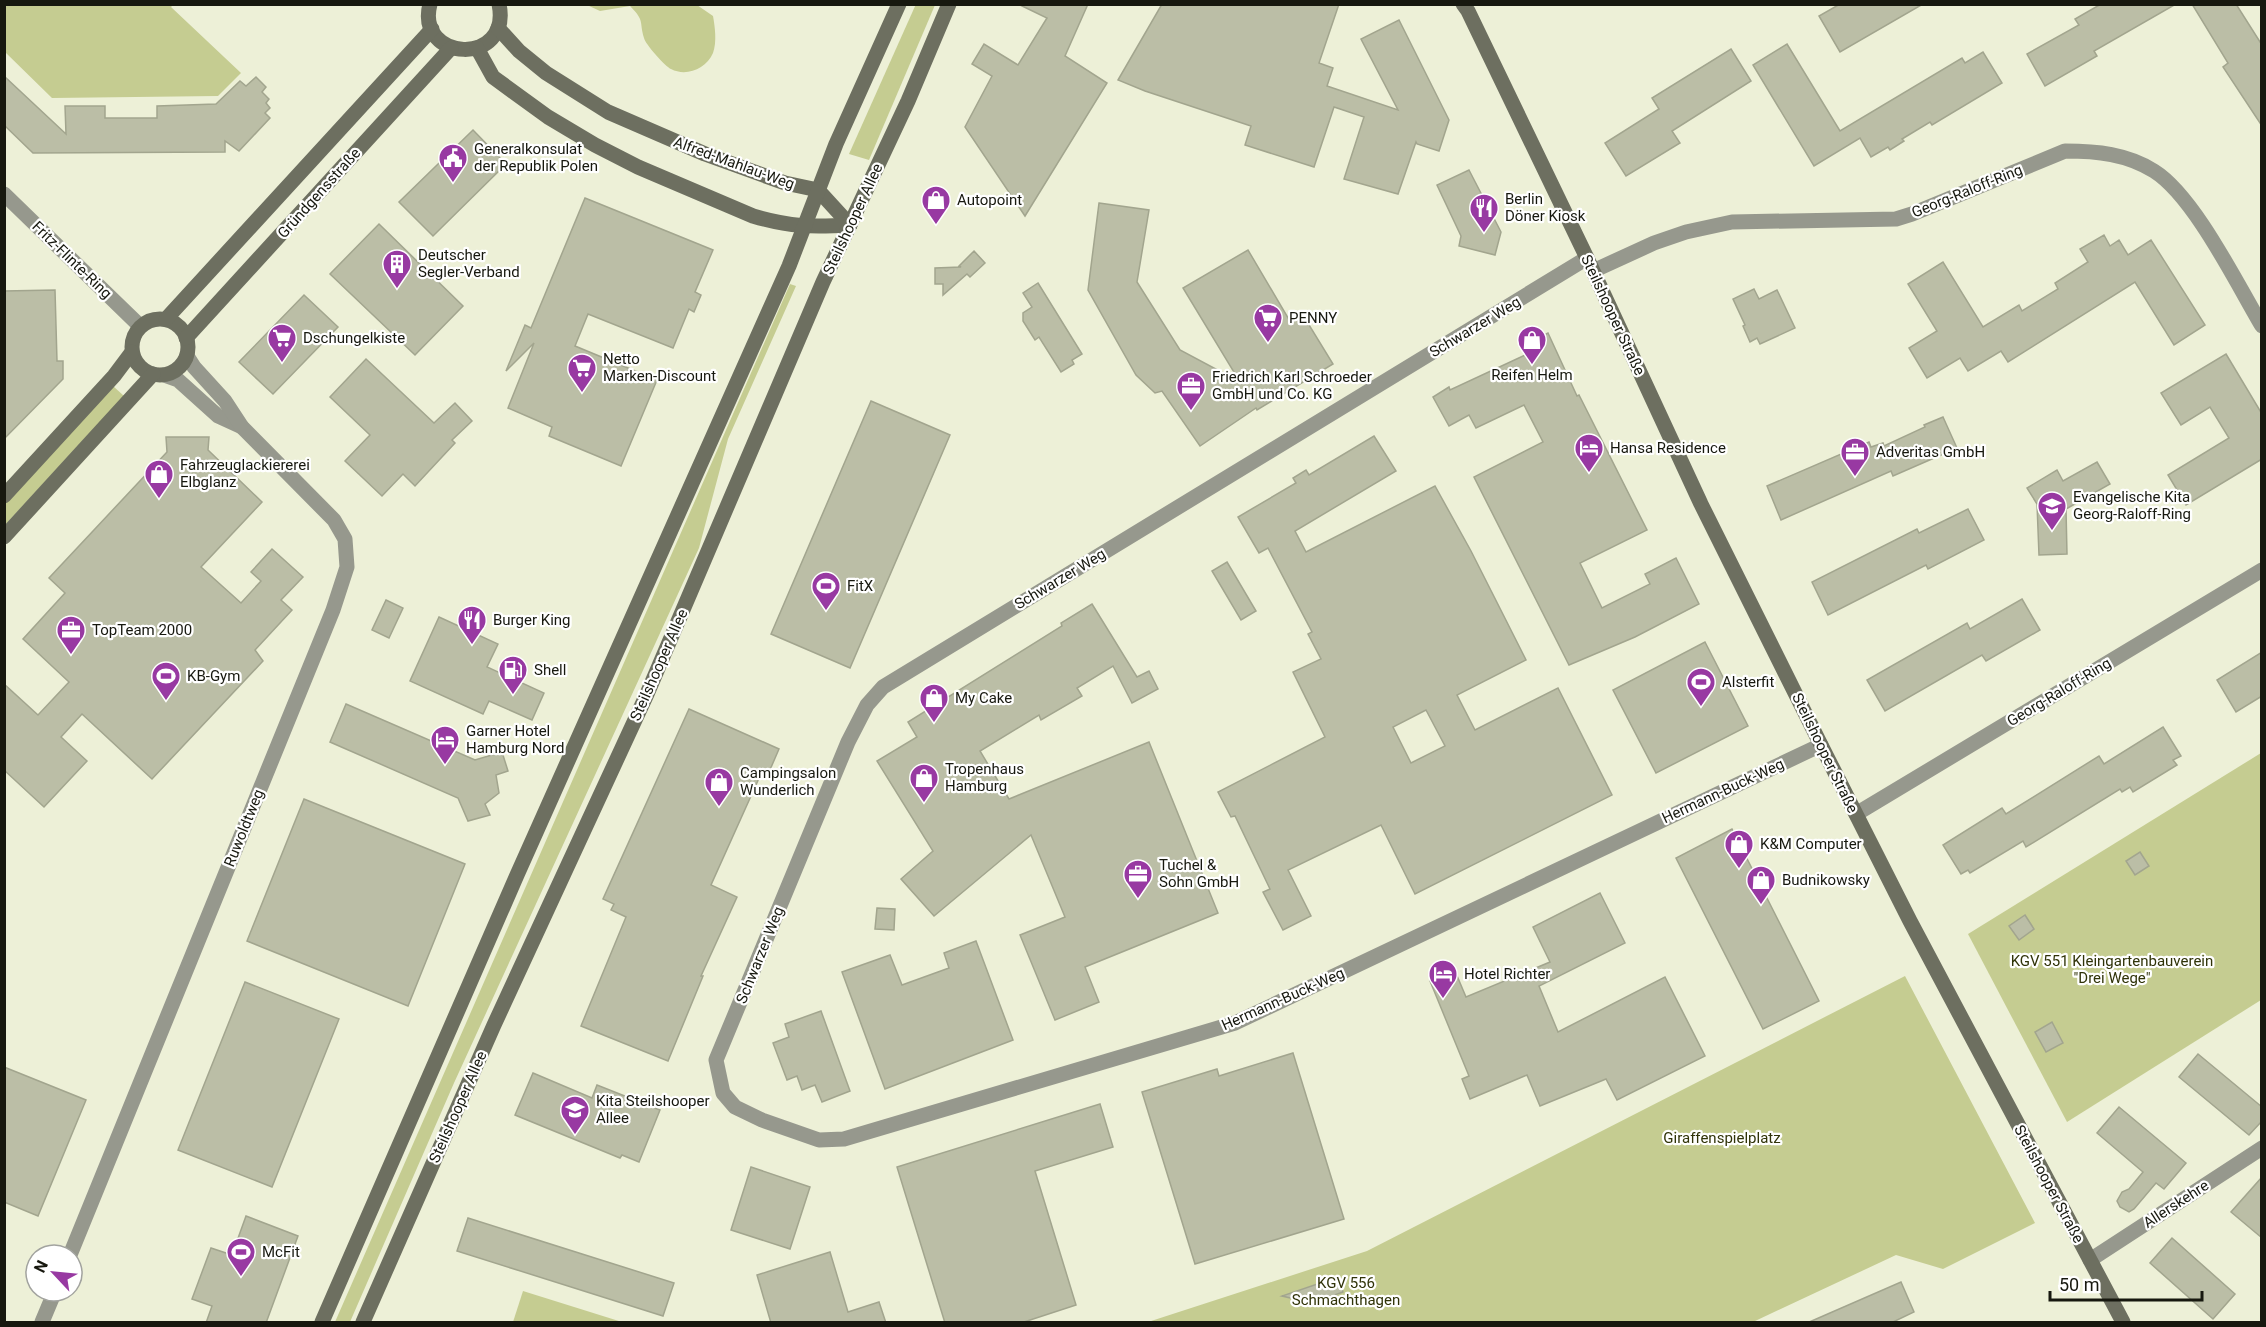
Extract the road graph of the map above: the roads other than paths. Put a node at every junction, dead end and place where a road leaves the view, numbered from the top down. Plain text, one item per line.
1 (430, 4) edge
2 (499, 4) edge
3 (899, 4) edge
4 (949, 4) edge
5 (1466, 7) edge
6 (498, 28) junction
7 (432, 29) junction
8 (451, 48) junction
9 (477, 48) junction
10 (818, 190) junction
11 (4, 194) edge
12 (850, 225) junction
13 (804, 227) junction
14 (1590, 265) junction
15 (166, 319) junction
16 (140, 326) junction
17 (2262, 326) edge
18 (186, 338) junction
19 (132, 352) junction
20 (187, 356) junction
21 (158, 375) junction
22 (242, 427) junction
23 (4, 496) edge
24 (4, 537) edge
25 (2262, 570) edge
26 (1821, 745) junction
27 (1856, 814) junction
28 (716, 1059) joint
29 (2262, 1148) edge
30 (75, 1243) edge
31 (2090, 1260) junction
32 (50, 1303) edge
33 (42, 1323) edge
34 (322, 1323) edge
35 (363, 1323) edge
36 (2123, 1323) edge

1 - 7 street
2 - 6 street
3 - 10 street
4 - 12 street, Steilshooper Allee
5 - 14 street, Steilshooper Straße
6 - 9 street
6 - 10 street, Alfred-Mahlau-Weg
7 - 8 street
7 - 15 street, Gründgensstraße
8 - 9 street
8 - 18 street, Gründgensstraße
9 - 13 street
10 - 12 street
10 - 13 street
11 - 16 street, Fritz-Flinte-Ring
12 - 13 street
12 - 35 street, Steilshooper Allee
13 - 34 street
14 - 17 street, Georg-Raloff-Ring
14 - 26 street, Steilshooper Straße
14 - 28 street, Schwarzer Weg
15 - 16 street
15 - 18 street
16 - 19 street
18 - 20 street
19 - 21 street
19 - 23 street
20 - 21 street
20 - 22 street, Ruwoldtweg
21 - 22 street, Ruwoldtweg
21 - 24 street
22 - 30 street, Ruwoldtweg
25 - 27 street, Georg-Raloff-Ring
26 - 27 street, Steilshooper Straße
26 - 28 street, Hermann-Buck-Weg
27 - 31 street, Steilshooper Straße
29 - 31 street, Allerskehre
31 - 36 street, Steilshooper Straße
32 - 33 street

